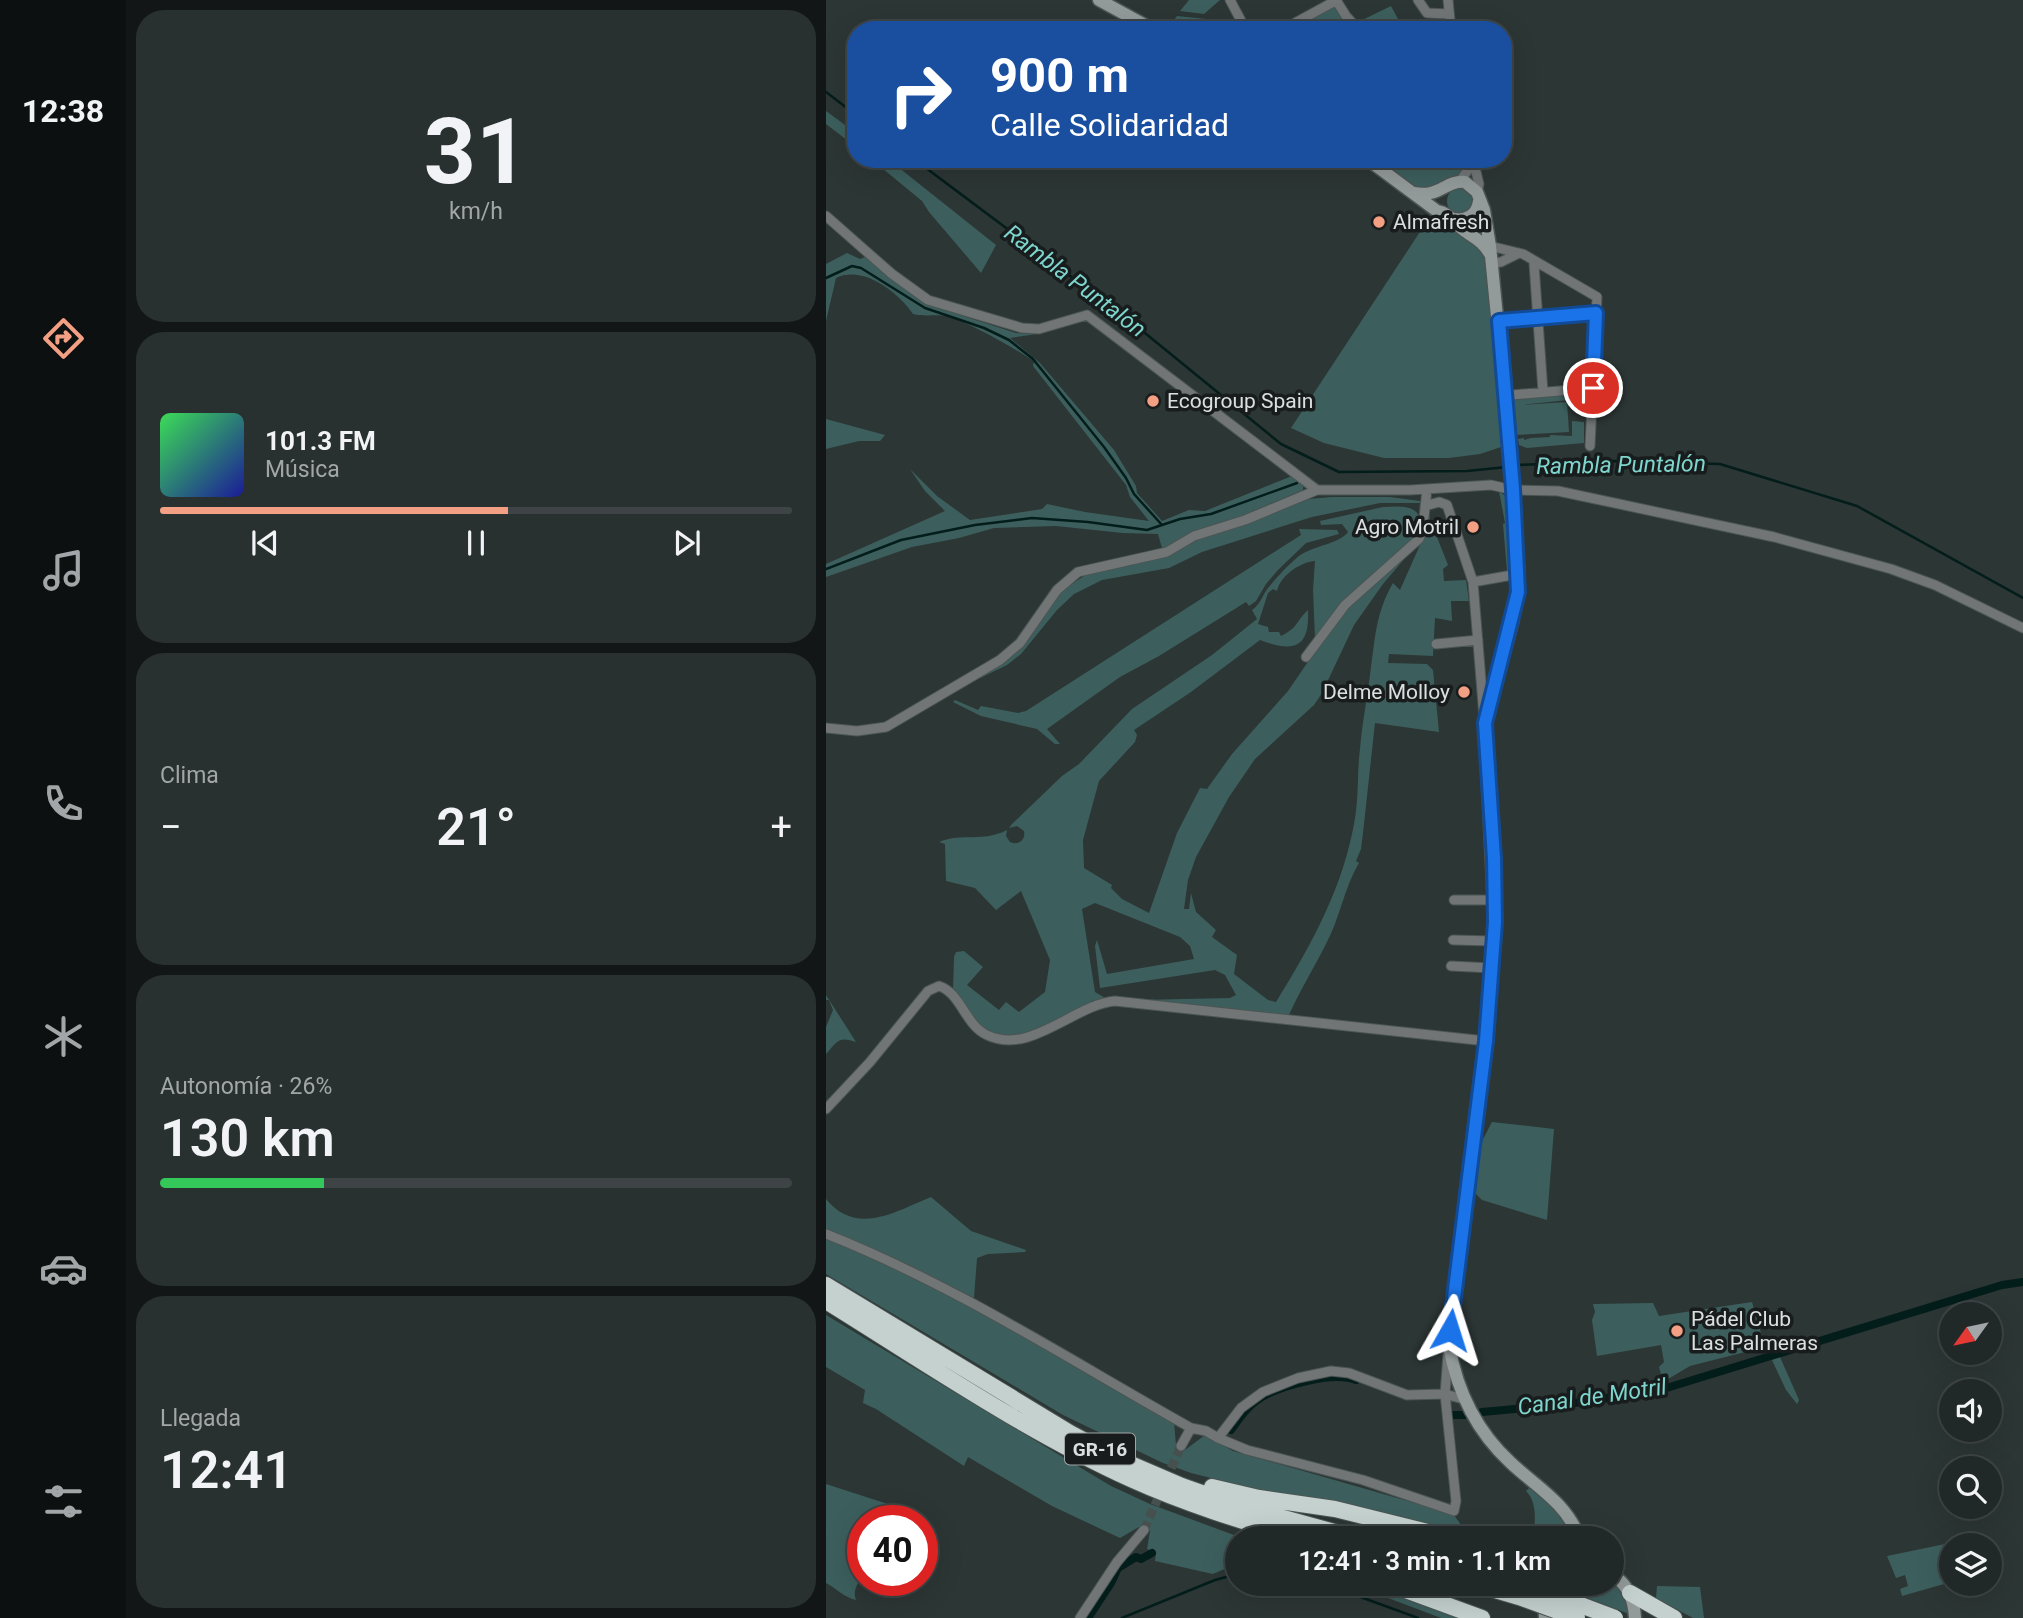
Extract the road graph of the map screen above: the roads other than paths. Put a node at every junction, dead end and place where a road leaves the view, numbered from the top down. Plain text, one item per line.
1 (1099, 0) edge
2 (1230, 0) edge
3 (1336, 0) edge
4 (1418, 0) edge
5 (1448, 0) edge
6 (1449, 14) junction
7 (1138, 21) edge
8 (1241, 21) edge
9 (1298, 21) edge
10 (1351, 21) edge
11 (1450, 21) edge
12 (1385, 168) edge
13 (1469, 168) edge
14 (1475, 168) edge
15 (1460, 181) junction
16 (1445, 189) junction
17 (1414, 193) junction
18 (1478, 197) junction
19 (826, 215) edge
20 (1449, 216) junction
21 (1521, 253) junction
22 (1491, 254) junction
23 (1534, 264) dead end
24 (1596, 313) junction
25 (1538, 318) junction
26 (1499, 321) junction
27 (1572, 390) dead end
28 (1543, 392) junction
29 (1511, 395) dead end
30 (1590, 446) dead end
31 (1513, 487) junction
32 (1427, 489) junction
33 (1317, 490) junction
34 (1425, 506) junction
35 (1518, 574) junction
36 (1473, 582) junction
37 (2023, 628) edge
38 (1478, 640) junction
39 (1436, 644) dead end
40 (1306, 657) dead end
41 (1485, 723) junction
42 (826, 728) edge
43 (1454, 900) dead end
44 (1495, 900) junction
45 (1453, 940) dead end
46 (1494, 941) junction
47 (1451, 967) dead end
48 (1492, 968) junction
49 (1486, 1041) junction
50 (826, 1109) edge
51 (826, 1234) edge
52 (826, 1285) edge
53 (826, 1301) edge
54 (1449, 1345) junction
55 (1445, 1394) junction
56 (1463, 1399) junction
57 (1191, 1428) junction
58 (1218, 1438) junction
59 (1181, 1446) tunnel mouth
60 (1119, 1458) junction
61 (1176, 1498) junction
62 (1565, 1510) junction
63 (1231, 1526) edge
64 (1261, 1526) edge
65 (1313, 1526) edge
66 (1404, 1526) edge
67 (1574, 1526) edge
68 (1580, 1526) edge
69 (1144, 1530) tunnel mouth
70 (1624, 1585) edge
71 (1630, 1593) junction
72 (1422, 1596) edge
73 (1534, 1596) edge
74 (1542, 1596) edge
75 (1548, 1596) edge
76 (1080, 1618) edge
77 (1482, 1618) edge
78 (1545, 1618) edge
79 (1577, 1618) edge
80 (1615, 1618) edge
81 (1635, 1618) edge
82 (1674, 1618) edge

1 - 7 street
2 - 8 street
3 - 9 street
3 - 10 street
4 - 6 street
5 - 6 street
6 - 11 street
12 - 17 street
13 - 15 street
14 - 18 street
15 - 16 street
15 - 18 street
16 - 17 street
16 - 20 street
17 - 20 street
18 - 20 street
18 - 22 street
19 - 33 street
20 - 22 street
21 - 22 street
21 - 22 street
21 - 24 street
22 - 26 street
23 - 25 street
24 - 25 street
24 - 30 street
25 - 26 street
25 - 28 street
26 - 31 street
27 - 28 street
28 - 29 street
31 - 32 street
31 - 35 street
31 - 37 street
32 - 33 street
32 - 34 street
33 - 42 street
34 - 36 street
34 - 40 street
35 - 36 street
35 - 41 street
36 - 38 street
38 - 39 street
38 - 41 street
41 - 44 street
43 - 44 street
44 - 46 street
45 - 46 street
46 - 48 street
47 - 48 street
48 - 49 street
49 - 50 street
49 - 54 street
51 - 57 street
52 - 60 highway, GR-16
53 - 61 highway, GR-16
54 - 55 street
54 - 56 street
55 - 56 street
55 - 58 street
55 - 58 street
56 - 62 street
57 - 58 street
57 - 59 street
60 - 65 highway, GR-16
60 - 66 highway
61 - 63 highway
61 - 64 highway, GR-16
62 - 67 street
62 - 68 street
69 - 76 street
70 - 71 street
71 - 81 street
71 - 82 highway
72 - 77 highway
73 - 79 highway, bridge
74 - 80 highway, bridge
75 - 78 street

